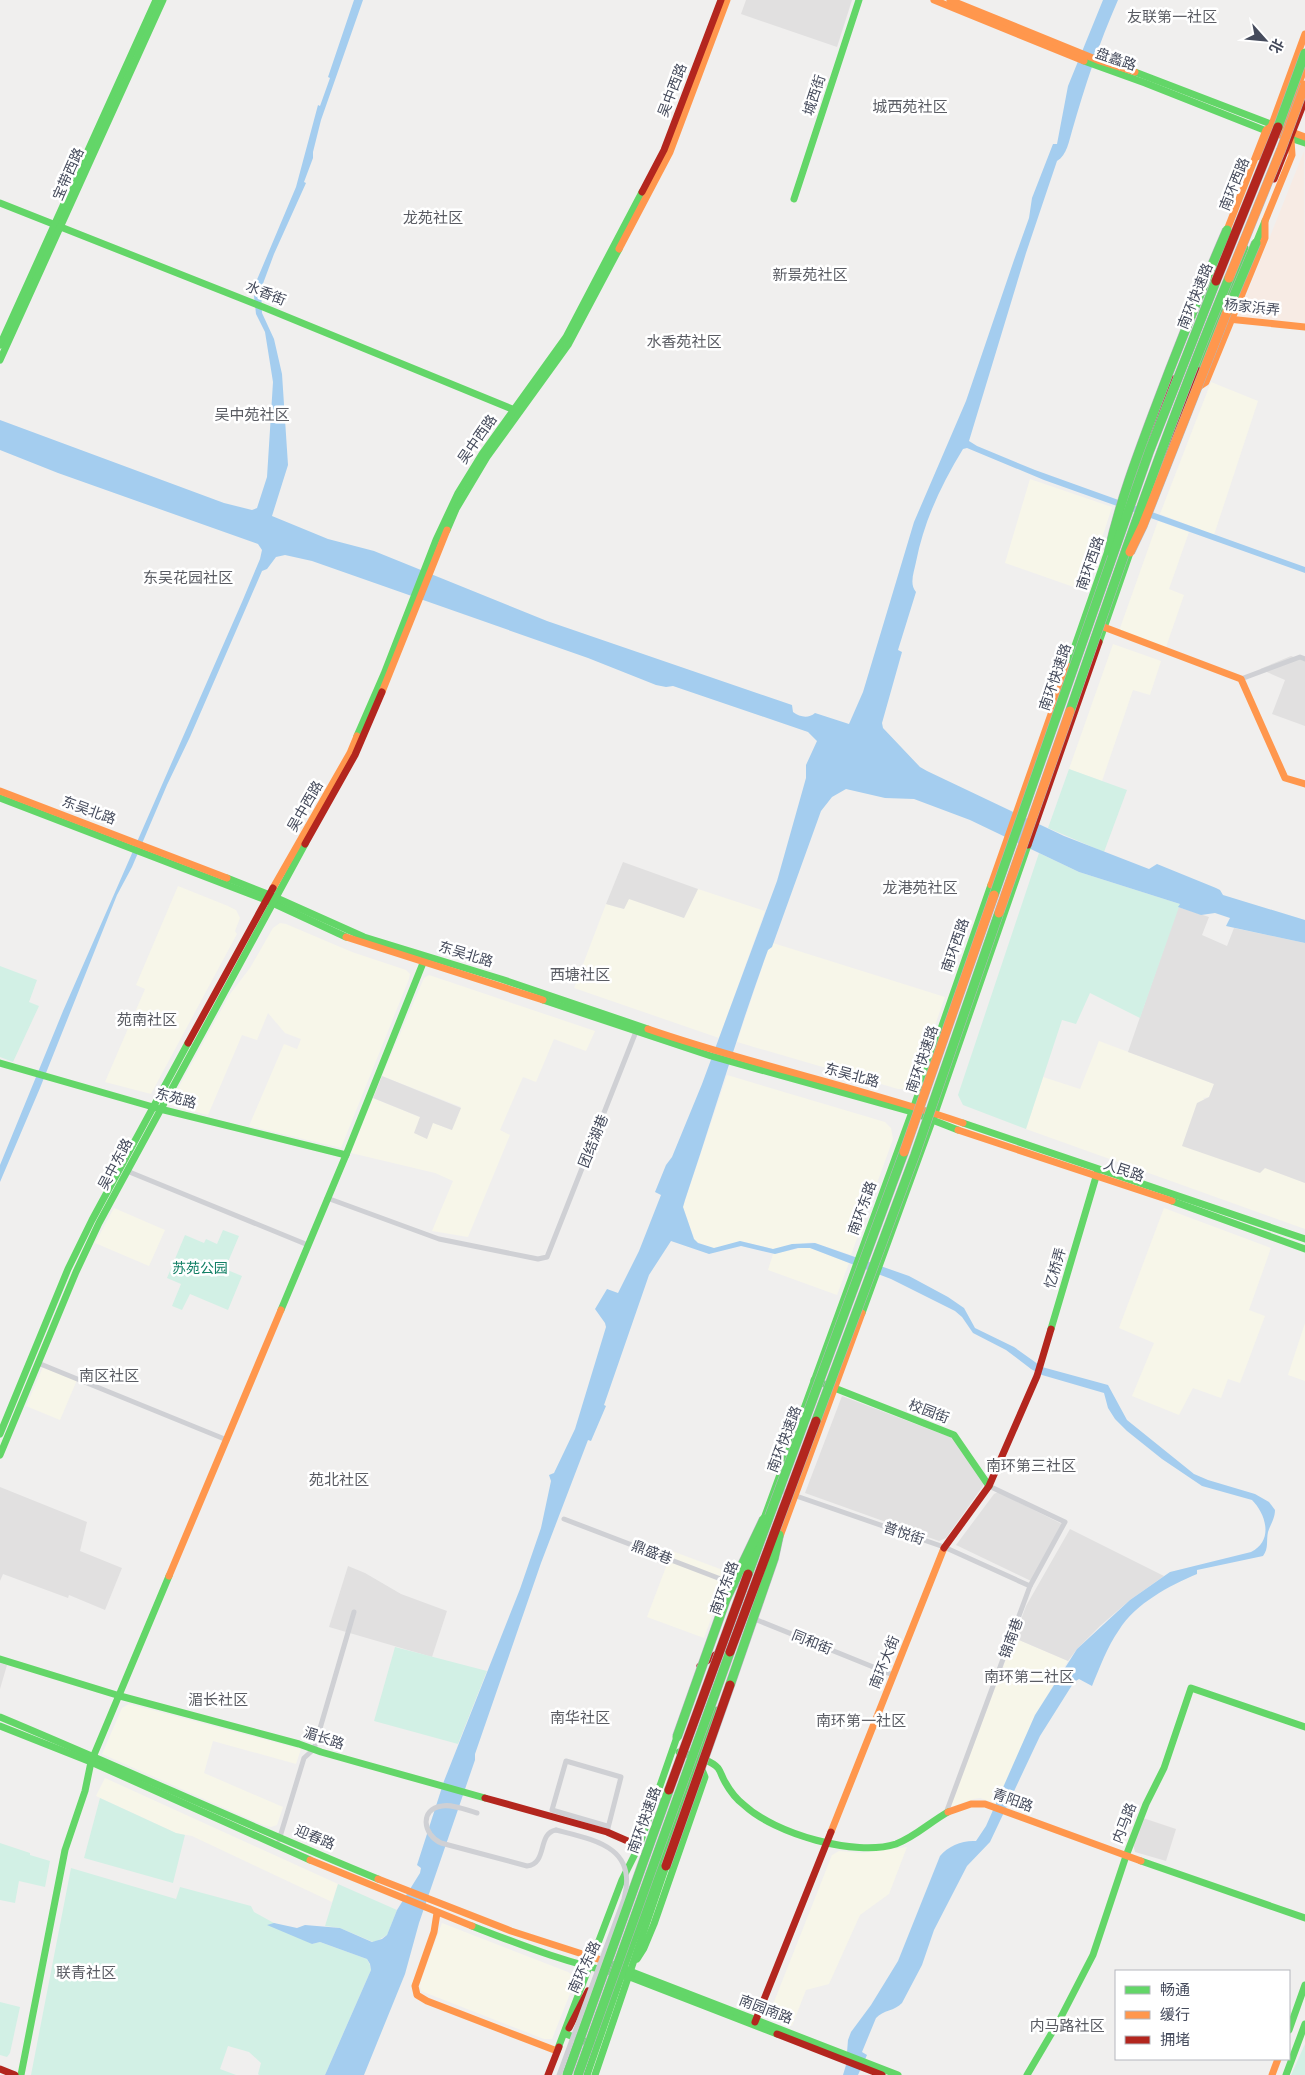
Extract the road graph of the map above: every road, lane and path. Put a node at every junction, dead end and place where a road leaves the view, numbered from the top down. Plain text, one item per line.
1 (156, 0) edge
2 (163, 0) edge
3 (721, 0) edge
4 (727, 0) edge
5 (859, 0) edge
6 (934, 0) edge
7 (950, 0) edge
8 (1305, 34) edge
9 (1065, 51) junction
10 (1305, 53) edge
11 (1305, 67) edge
12 (1305, 85) edge
13 (1305, 100) edge
14 (1270, 129) junction
15 (1286, 133) junction
16 (1305, 137) edge
17 (1305, 143) edge
18 (794, 199) dead end
19 (0, 204) edge
20 (1265, 221) junction
21 (56, 227) junction
22 (1196, 313) junction
23 (1218, 318) junction
24 (1232, 319) junction
25 (1305, 327) edge
26 (0, 345) edge
27 (0, 360) edge
28 (1187, 395) junction
29 (517, 411) junction
30 (1104, 580) junction
31 (1114, 584) junction
32 (1084, 620) junction
33 (1104, 627) junction
34 (1305, 658) edge
35 (1241, 679) junction
36 (1305, 784) edge
37 (0, 791) edge
38 (0, 798) edge
39 (138, 847) junction
40 (271, 899) junction
41 (425, 959) junction
42 (637, 1029) junction
43 (0, 1063) edge
44 (157, 1108) junction
45 (913, 1109) junction
46 (933, 1117) junction
47 (346, 1155) junction
48 (127, 1171) junction
49 (1097, 1171) junction
50 (328, 1198) junction
51 (1305, 1239) edge
52 (308, 1245) junction
53 (1305, 1249) edge
54 (38, 1363) junction
55 (1037, 1376) joint
56 (814, 1380) junction
57 (834, 1389) junction
58 (4, 1428) edge
59 (227, 1440) junction
60 (0, 1455) edge
61 (989, 1486) junction
62 (776, 1492) junction
63 (791, 1497) junction
64 (564, 1519) dead end
65 (1065, 1522) joint
66 (944, 1547) junction
67 (739, 1586) junction
68 (1030, 1586) junction
69 (730, 1610) junction
70 (354, 1612) dead end
71 (750, 1617) junction
72 (714, 1654) junction
73 (0, 1659) edge
74 (893, 1675) junction
75 (120, 1696) junction
76 (0, 1717) edge
77 (0, 1726) edge
78 (1305, 1727) edge
79 (314, 1749) junction
80 (680, 1752) junction
81 (92, 1759) junction
82 (698, 1760) junction
83 (477, 1813) dead end
84 (946, 1813) junction
85 (607, 1829) junction
86 (828, 1840) junction
87 (278, 1841) junction
88 (639, 1846) junction
89 (1126, 1856) junction
90 (428, 1904) junction
91 (437, 1912) junction
92 (1305, 1918) edge
93 (591, 1962) junction
94 (605, 1966) junction
95 (625, 1973) junction
96 (1305, 1985) edge
97 (755, 2022) junction
98 (1305, 2024) edge
99 (1290, 2027) edge
100 (566, 2034) junction
101 (582, 2040) junction
102 (596, 2046) junction
103 (557, 2051) junction
104 (1278, 2060) edge
105 (866, 2065) junction
106 (0, 2069) edge
107 (15, 2075) edge
108 (21, 2075) edge
109 (548, 2075) edge
110 (559, 2075) edge
111 (567, 2075) edge
112 (578, 2075) edge
113 (587, 2075) edge
114 (595, 2075) edge
115 (882, 2075) edge
116 (898, 2075) edge
117 (1027, 2075) edge
118 (1272, 2075) edge
119 (1286, 2075) edge

1 - 21 main road, 宝带西路
2 - 21 main road, 宝带西路
3 - 29 main road, 吴中西路
4 - 29 main road, 吴中西路
5 - 18 main road, 城西街
6 - 9 main road, 盘蠡路
7 - 9 main road, 盘蠡路
8 - 14 main road, 南环西路
9 - 14 main road, 盘蠡路
10 - 30 main road, 南环快速路, bridge
11 - 15 main road
12 - 31 main road, 南环快速路, bridge
13 - 15 main road
14 - 15 main road, 盘蠡路
14 - 22 main road, 南环西路
14 - 30 main road, bridge
15 - 16 main road
15 - 17 main road
15 - 20 main road
15 - 23 main road
19 - 21 main road, 水香街
20 - 24 main road
20 - 31 main road, bridge
21 - 26 main road, 宝带西路
21 - 27 main road, 宝带西路
21 - 29 main road, 水香街
22 - 23 main road, 杨家浜弄
22 - 32 main road, 南环西路, bridge
23 - 24 main road, 杨家浜弄
23 - 28 main road
24 - 25 main road, 杨家浜弄
24 - 28 main road
28 - 33 main road, bridge
29 - 40 main road, 吴中西路
30 - 62 main road, 南环快速路, bridge
31 - 63 main road, 南环快速路, bridge
32 - 33 main road
32 - 45 main road, 南环西路
33 - 35 main road
33 - 46 main road
34 - 35 street
35 - 36 main road
37 - 39 main road, 东吴北路
38 - 39 main road, 东吴北路
39 - 40 main road, 东吴北路
40 - 41 main road, 东吴北路
40 - 44 main road, 吴中东路
41 - 42 main road, 东吴北路
41 - 47 main road
42 - 45 main road, 东吴北路
42 - 50 street, 团结湖巷
43 - 44 main road, 东苑路
44 - 47 main road, 东苑路
44 - 48 main road, 吴中东路
44 - 58 main road, 吴中东路
45 - 46 main road, 东吴北路
45 - 56 main road, 南环东路
46 - 49 main road, 人民路
46 - 57 main road
47 - 50 main road
48 - 52 street
48 - 54 main road, 吴中东路
49 - 51 main road, 人民路
49 - 53 main road, 人民路
49 - 55 main road, 忆桥弄
50 - 52 main road
52 - 59 main road
54 - 58 main road, 吴中东路
54 - 59 street
55 - 61 main road, 南环大街
56 - 57 main road, 校园街
56 - 62 main road, 南环东路
57 - 61 main road, 校园街
57 - 63 main road
58 - 60 main road, 吴中东路
59 - 75 main road
61 - 65 street, 校园街
61 - 66 main road, 南环大街
62 - 63 street, 普悦街
62 - 67 main road, 南环东路
62 - 88 main road, bridge
62 - 111 main road, 南环快速路, bridge
63 - 66 street, 普悦街
63 - 71 main road
63 - 95 main road, bridge
63 - 112 main road, 南环快速路, bridge
64 - 67 street, 鼎盛巷
65 - 68 street, 锦南巷
66 - 68 street, 普悦街
66 - 74 main road, 南环大街
67 - 69 main road, 南环东路
68 - 84 street, 锦南巷
69 - 71 street, 同和街
69 - 72 main road, 南环东路
70 - 79 street
71 - 74 street, 同和街
71 - 82 main road
72 - 80 main road, 南环东路
72 - 88 main road
73 - 75 main road, 湄长路
74 - 86 main road, 南环大街
75 - 79 main road, 湄长路
75 - 81 main road
76 - 81 main road, 迎春路
77 - 81 main road, 迎春路
78 - 89 main road, 内马路
79 - 85 main road, 湄长路
79 - 87 street
80 - 82 main road, 青阳路
80 - 94 main road, 南环东路
81 - 87 main road, 迎春路
81 - 108 main road
82 - 86 main road, 青阳路
82 - 95 main road
82 - 95 main road
83 - 110 street, bridge
84 - 86 main road, 青阳路
84 - 89 main road, 青阳路
85 - 85 street
85 - 88 main road, 湄长路
86 - 97 main road, 南环大街
87 - 90 main road, 迎春路
88 - 93 main road
89 - 92 main road, 青阳路
89 - 117 main road, 内马路
90 - 91 main road, 迎春路
90 - 93 main road, 迎春路
91 - 93 main road, 迎春路
91 - 103 main road
93 - 94 main road, 迎春路
93 - 103 main road
94 - 95 main road, 迎春路
94 - 100 main road, 南环东路
94 - 101 main road
95 - 97 main road, 南园南路
95 - 102 main road
95 - 114 main road
96 - 99 main road
97 - 105 main road, 南园南路
98 - 119 main road
100 - 101 main road
100 - 103 main road, 南环东路
101 - 102 main road
102 - 113 main road
103 - 109 main road, 南环东路
104 - 118 main road
105 - 115 main road, 南园南路
105 - 116 main road, 南园南路
106 - 107 main road

